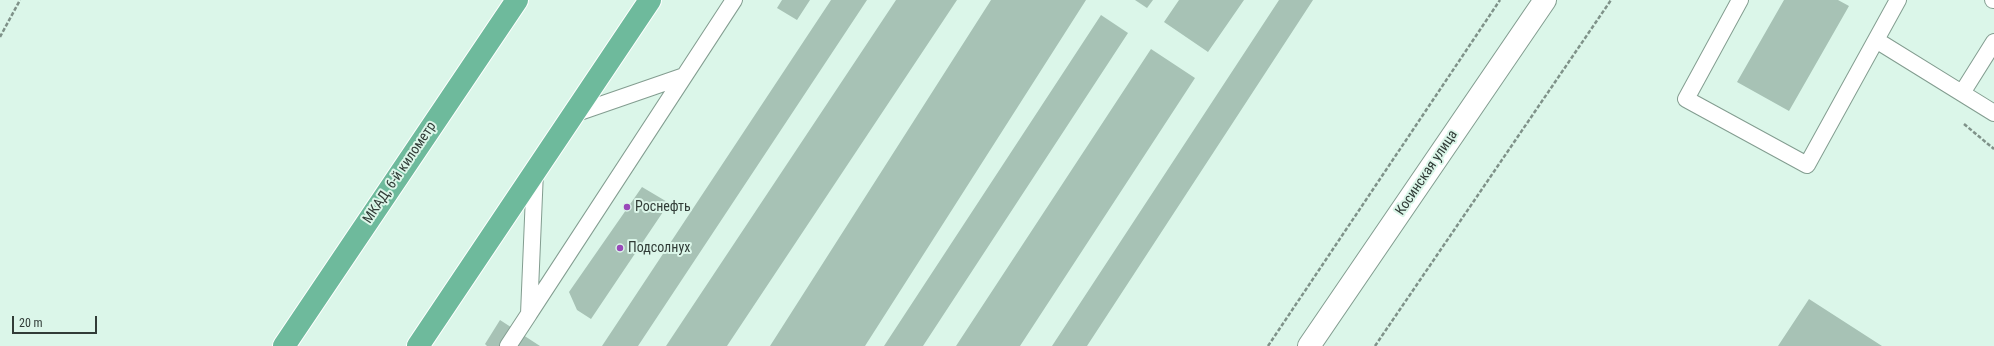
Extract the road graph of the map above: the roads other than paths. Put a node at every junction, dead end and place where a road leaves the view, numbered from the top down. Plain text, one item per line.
1 (517, 0) edge
2 (650, 0) edge
3 (734, 0) edge
4 (1545, 0) edge
5 (1740, 0) edge
6 (1898, 0) edge
7 (1876, 40) junction
8 (1994, 42) edge
9 (684, 76) junction
10 (1962, 93) junction
11 (1994, 113) edge
12 (574, 114) junction
13 (535, 172) junction
14 (529, 314) junction
15 (284, 346) edge
16 (418, 346) edge
17 (508, 346) edge
18 (1309, 346) edge

1 - 15 highway, МКАД, 6-й километр
2 - 12 highway
3 - 9 lane
4 - 18 street, Косинская улица
5 - 7 lane
6 - 7 lane
7 - 10 lane
8 - 10 lane
9 - 12 lane
9 - 14 lane
10 - 11 lane
12 - 13 highway
13 - 14 lane
13 - 16 highway
14 - 17 lane

